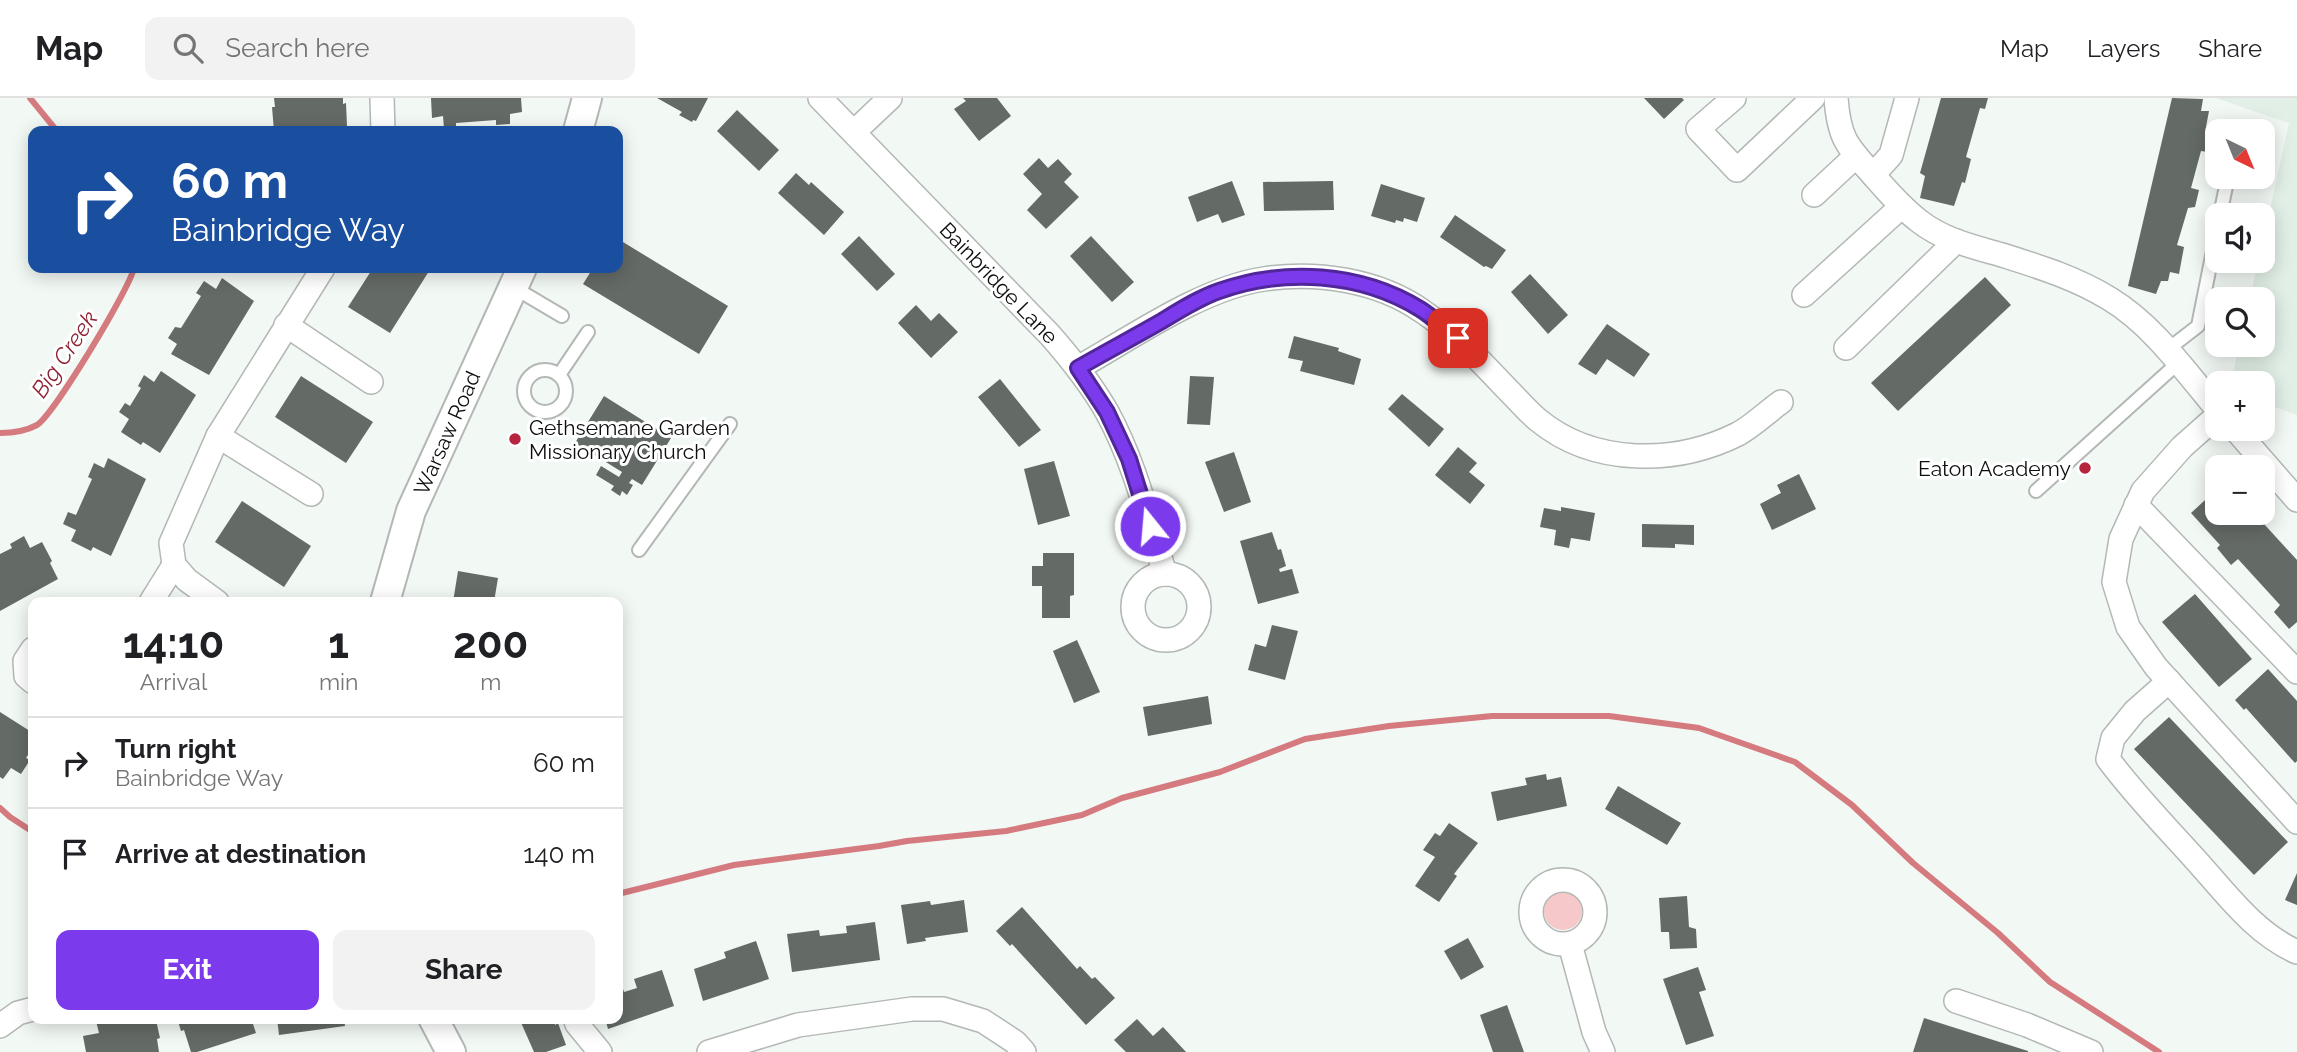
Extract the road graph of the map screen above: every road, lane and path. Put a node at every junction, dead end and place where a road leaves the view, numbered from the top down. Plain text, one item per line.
1 (382, 98) edge
2 (587, 98) edge
3 (820, 98) edge
4 (890, 98) edge
5 (1734, 98) edge
6 (1813, 98) edge
7 (1836, 98) edge
8 (1907, 98) edge
9 (383, 126) edge
10 (579, 126) edge
11 (854, 132) junction
12 (1856, 156) junction
13 (1873, 175) junction
14 (1814, 195) dead end
15 (1902, 206) junction
16 (1956, 241) junction
17 (320, 273) edge
18 (2209, 273) edge
19 (518, 277) edge
20 (1804, 295) dead end
21 (562, 316) dead end
22 (286, 325) junction
23 (588, 332) dead end
24 (1846, 348) dead end
25 (2172, 357) junction
26 (1078, 368) junction
27 (559, 375) dead end
28 (371, 382) dead end
29 (2205, 395) edge
30 (1781, 402) dead end
31 (730, 424) dead end
32 (2205, 427) edge
33 (218, 436) junction
34 (2245, 441) edge
35 (2036, 491) dead end
36 (311, 495) dead end
37 (2297, 500) edge
38 (2136, 505) junction
39 (639, 550) dead end
40 (174, 565) junction
41 (1165, 574) dead end
42 (154, 597) edge
43 (210, 597) edge
44 (386, 597) edge
45 (28, 656) edge
46 (2297, 672) edge
47 (28, 678) edge
48 (2169, 681) junction
49 (2297, 822) edge
50 (1570, 944) dead end
51 (2297, 952) edge
52 (1956, 1001) dead end
53 (28, 1010) edge
54 (436, 1024) edge
55 (576, 1024) edge
56 (0, 1026) edge
57 (451, 1052) edge
58 (600, 1052) edge
59 (709, 1052) edge
60 (1024, 1052) edge
61 (1603, 1052) edge
62 (2091, 1052) edge

1 - 9 street
2 - 10 street
3 - 11 street, Bainbridge Lane
4 - 11 street
5 - 6 street
7 - 12 street
8 - 13 street
11 - 26 street, Bainbridge Lane
12 - 13 street
12 - 14 street
13 - 15 street
15 - 16 street
15 - 20 street
16 - 24 street
16 - 25 street
17 - 22 street
18 - 25 lane
19 - 21 lane
19 - 44 street, Warsaw Road
22 - 28 street
22 - 33 street
23 - 27 lane
25 - 29 street
25 - 35 lane
26 - 30 street
26 - 41 street, Bainbridge Lane
31 - 39 lane
32 - 38 street
33 - 36 street
33 - 40 street
34 - 37 street
38 - 46 street
38 - 48 street
40 - 42 street
40 - 43 street
45 - 47 street
48 - 49 street
48 - 51 street
50 - 61 street
52 - 62 street
53 - 56 street
54 - 57 street
55 - 58 street
59 - 60 street

